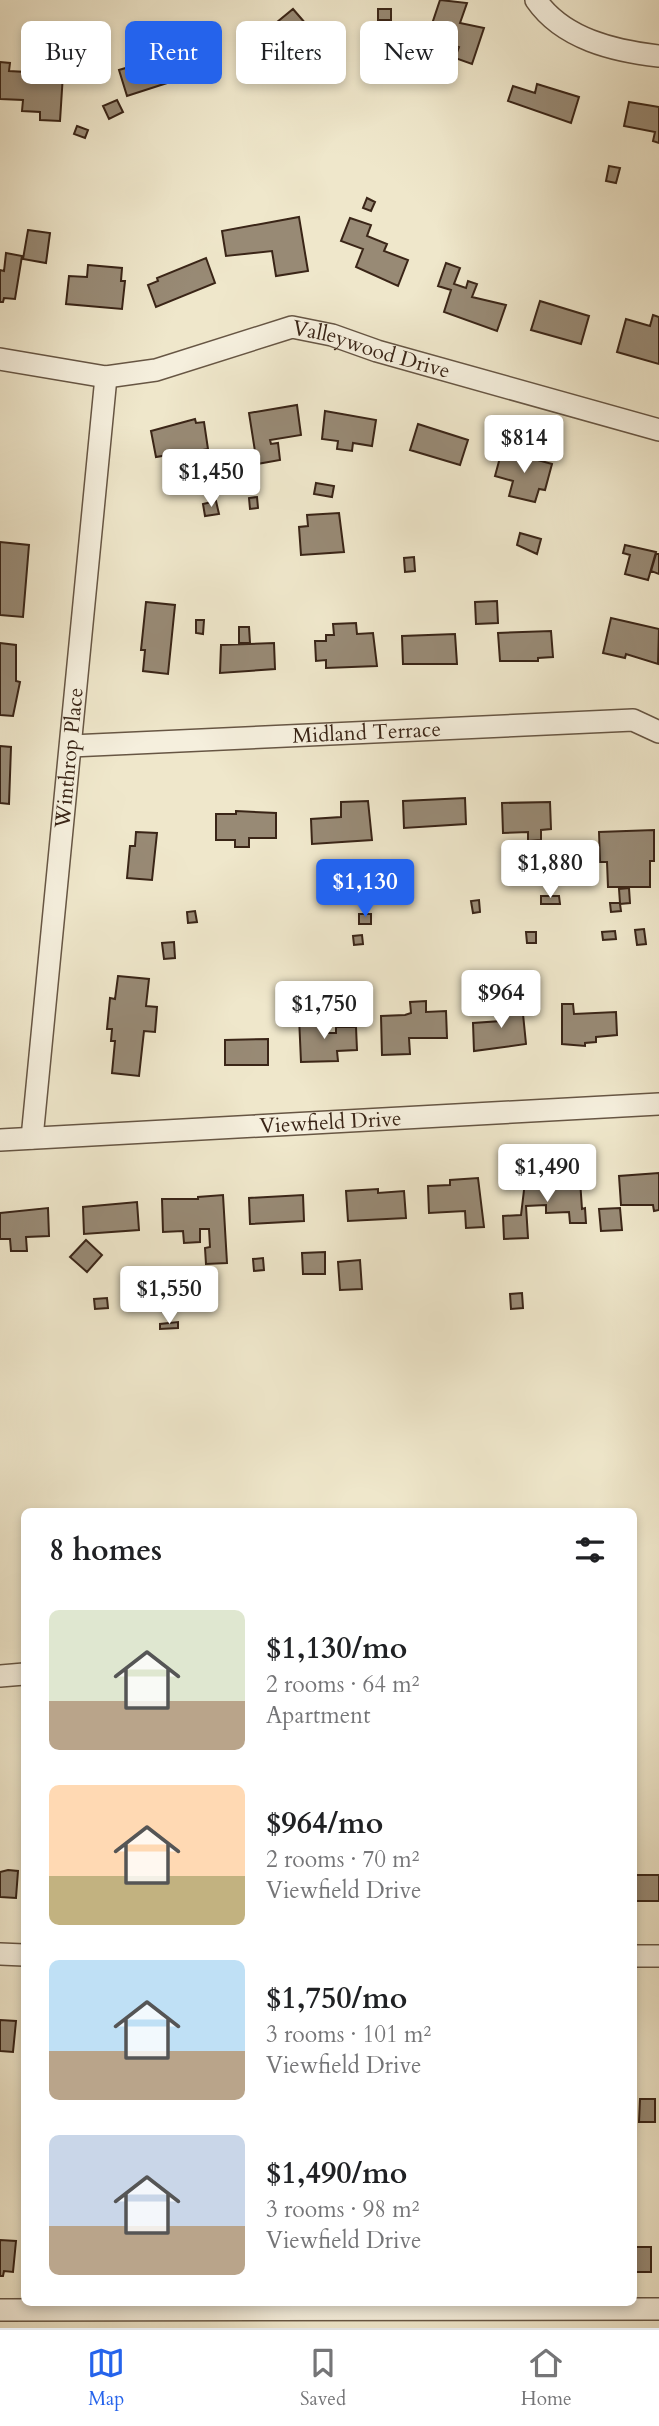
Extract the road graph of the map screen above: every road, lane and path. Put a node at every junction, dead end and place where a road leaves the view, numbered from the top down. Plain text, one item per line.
1 (536, 0) edge
2 (659, 56) edge
3 (0, 359) edge
4 (106, 377) junction
5 (659, 430) edge
6 (659, 732) edge
7 (71, 746) junction
8 (659, 1104) edge
9 (32, 1138) junction
10 (0, 1140) edge
11 (21, 1674) edge
12 (0, 1676) edge
13 (0, 1954) edge
14 (21, 1955) edge
15 (637, 1956) edge
16 (659, 1956) edge
17 (659, 2309) edge
18 (0, 2310) edge

1 - 2 street
3 - 4 street, Valleywood Drive
4 - 5 street, Valleywood Drive
4 - 7 street, Winthrop Place
6 - 7 street, Midland Terrace
7 - 9 street, Winthrop Place
8 - 9 street, Viewfield Drive
9 - 10 street, Viewfield Drive
11 - 12 street
13 - 14 street
15 - 16 street
17 - 18 street

